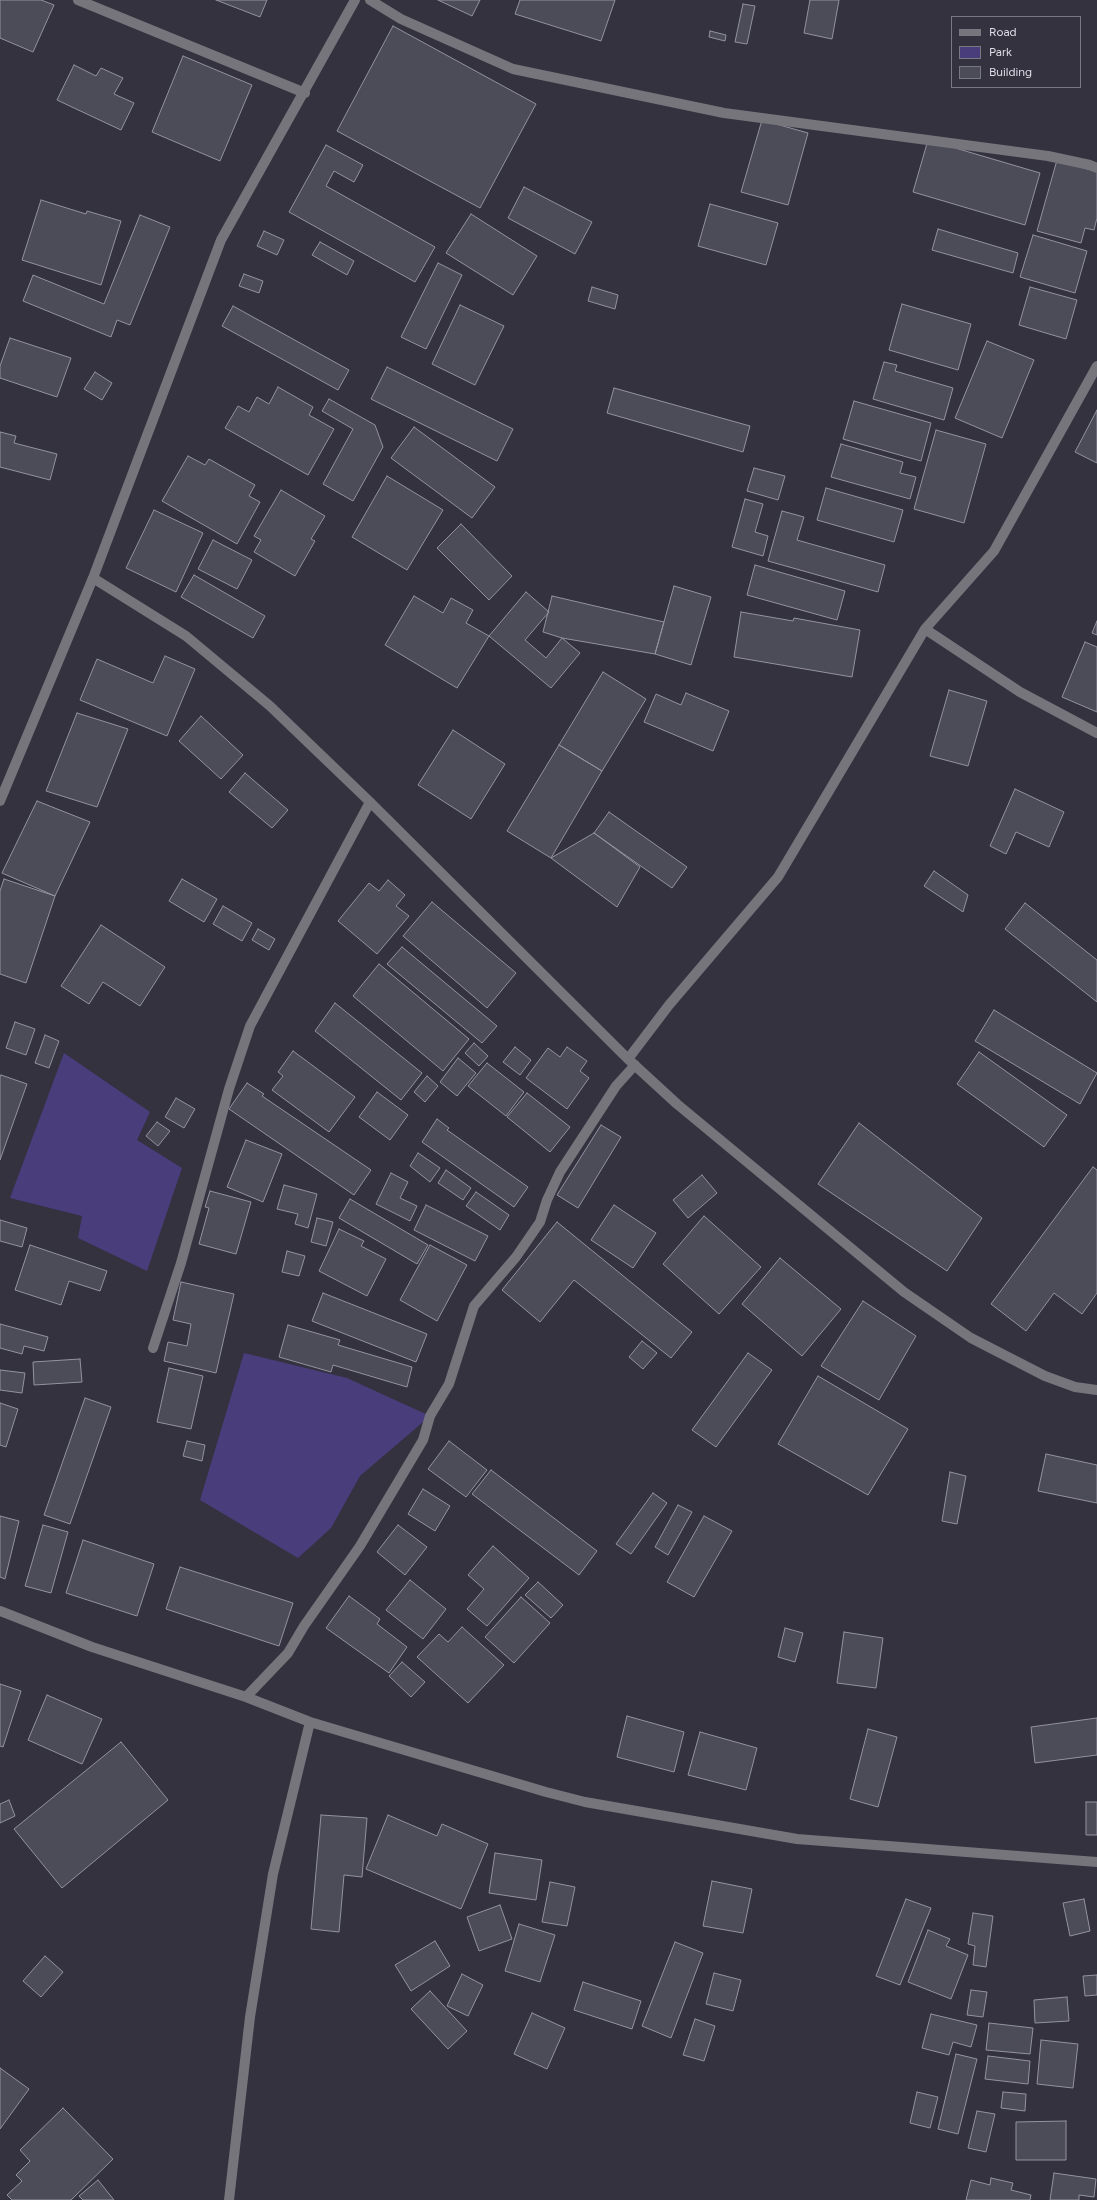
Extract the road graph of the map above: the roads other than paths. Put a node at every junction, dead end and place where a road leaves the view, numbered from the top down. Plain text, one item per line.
1 (78, 0) edge
2 (355, 0) edge
3 (370, 0) edge
4 (305, 93) junction
5 (1097, 168) edge
6 (1097, 366) edge
7 (92, 578) junction
8 (925, 628) junction
9 (1097, 733) edge
10 (0, 801) edge
11 (370, 802) junction
12 (631, 1062) junction
13 (153, 1348) dead end
14 (1097, 1390) edge
15 (0, 1611) edge
16 (246, 1697) junction
17 (310, 1722) junction
18 (1097, 1862) edge
19 (229, 2200) edge

1 - 4 street
2 - 4 street
3 - 5 street
4 - 7 street
6 - 8 street
7 - 10 street
7 - 11 street
8 - 9 street
8 - 12 street
11 - 12 street
11 - 13 street
12 - 14 street
12 - 16 street
15 - 16 street
16 - 17 street
17 - 18 street
17 - 19 street

